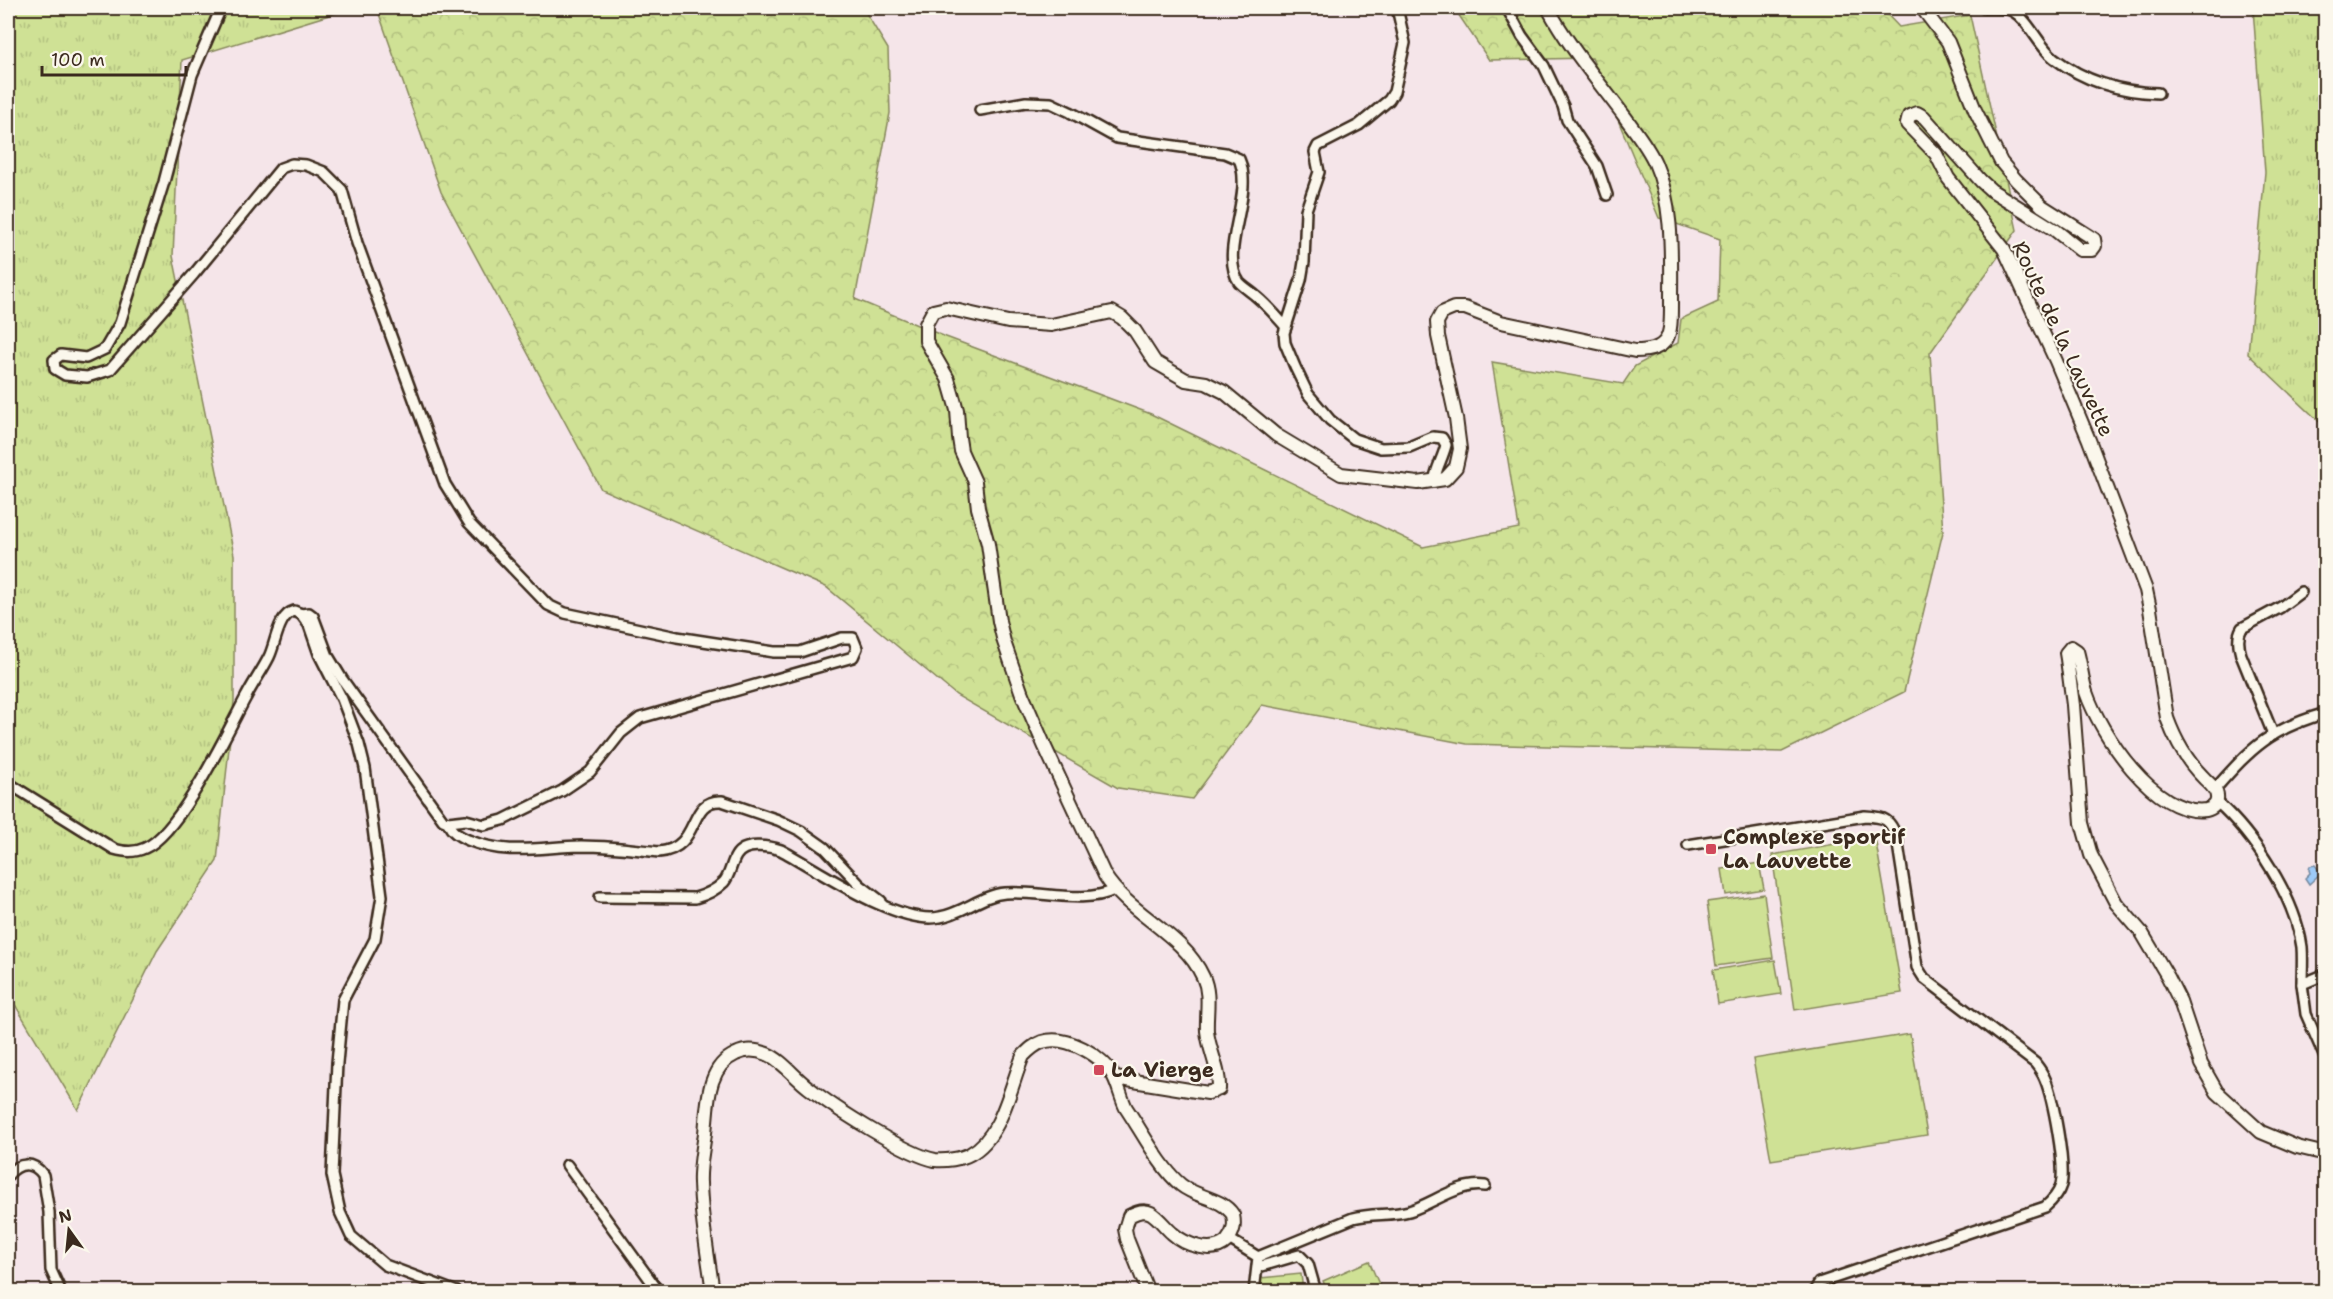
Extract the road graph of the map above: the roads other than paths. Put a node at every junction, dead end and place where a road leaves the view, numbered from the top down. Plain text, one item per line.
1 (221, 8) edge
2 (1397, 8) edge
3 (1507, 8) edge
4 (1548, 8) edge
5 (1922, 8) edge
6 (1984, 8) edge
7 (2158, 93) dead end
8 (980, 110) dead end
9 (1607, 195) dead end
10 (1286, 327) junction
11 (1434, 482) junction
12 (2301, 592) dead end
13 (301, 614) junction
14 (2325, 713) edge
15 (2273, 734) junction
16 (8, 783) edge
17 (2215, 789) junction
18 (2217, 802) junction
19 (448, 822) junction
20 (1688, 845) dead end
21 (1114, 890) junction
22 (600, 897) dead end
23 (884, 907) junction
24 (2325, 974) edge
25 (2302, 984) junction
26 (2325, 1060) edge
27 (1115, 1078) junction
28 (2325, 1154) edge
29 (567, 1165) dead end
30 (8, 1174) edge
31 (1485, 1186) dead end
32 (1229, 1239) junction
33 (1258, 1262) junction
34 (61, 1292) edge
35 (457, 1292) edge
36 (659, 1292) edge
37 (713, 1292) edge
38 (1148, 1292) edge
39 (1254, 1292) edge
40 (1316, 1292) edge
41 (1814, 1292) edge

1 - 19 street
2 - 10 street
3 - 9 street
4 - 11 street
5 - 17 street, Route de la Lauvette
6 - 7 street
8 - 10 street
10 - 11 street
11 - 21 street
12 - 15 street
13 - 16 street
13 - 19 street
13 - 35 street
14 - 15 street
15 - 17 street
17 - 18 street
18 - 25 street
18 - 28 street
19 - 23 street
20 - 41 street
21 - 23 street
21 - 27 street
22 - 23 street
24 - 25 street
25 - 26 street
27 - 32 street
27 - 37 street
29 - 36 street
30 - 34 street
31 - 33 street
32 - 33 street
32 - 38 street
33 - 39 street
33 - 40 street

